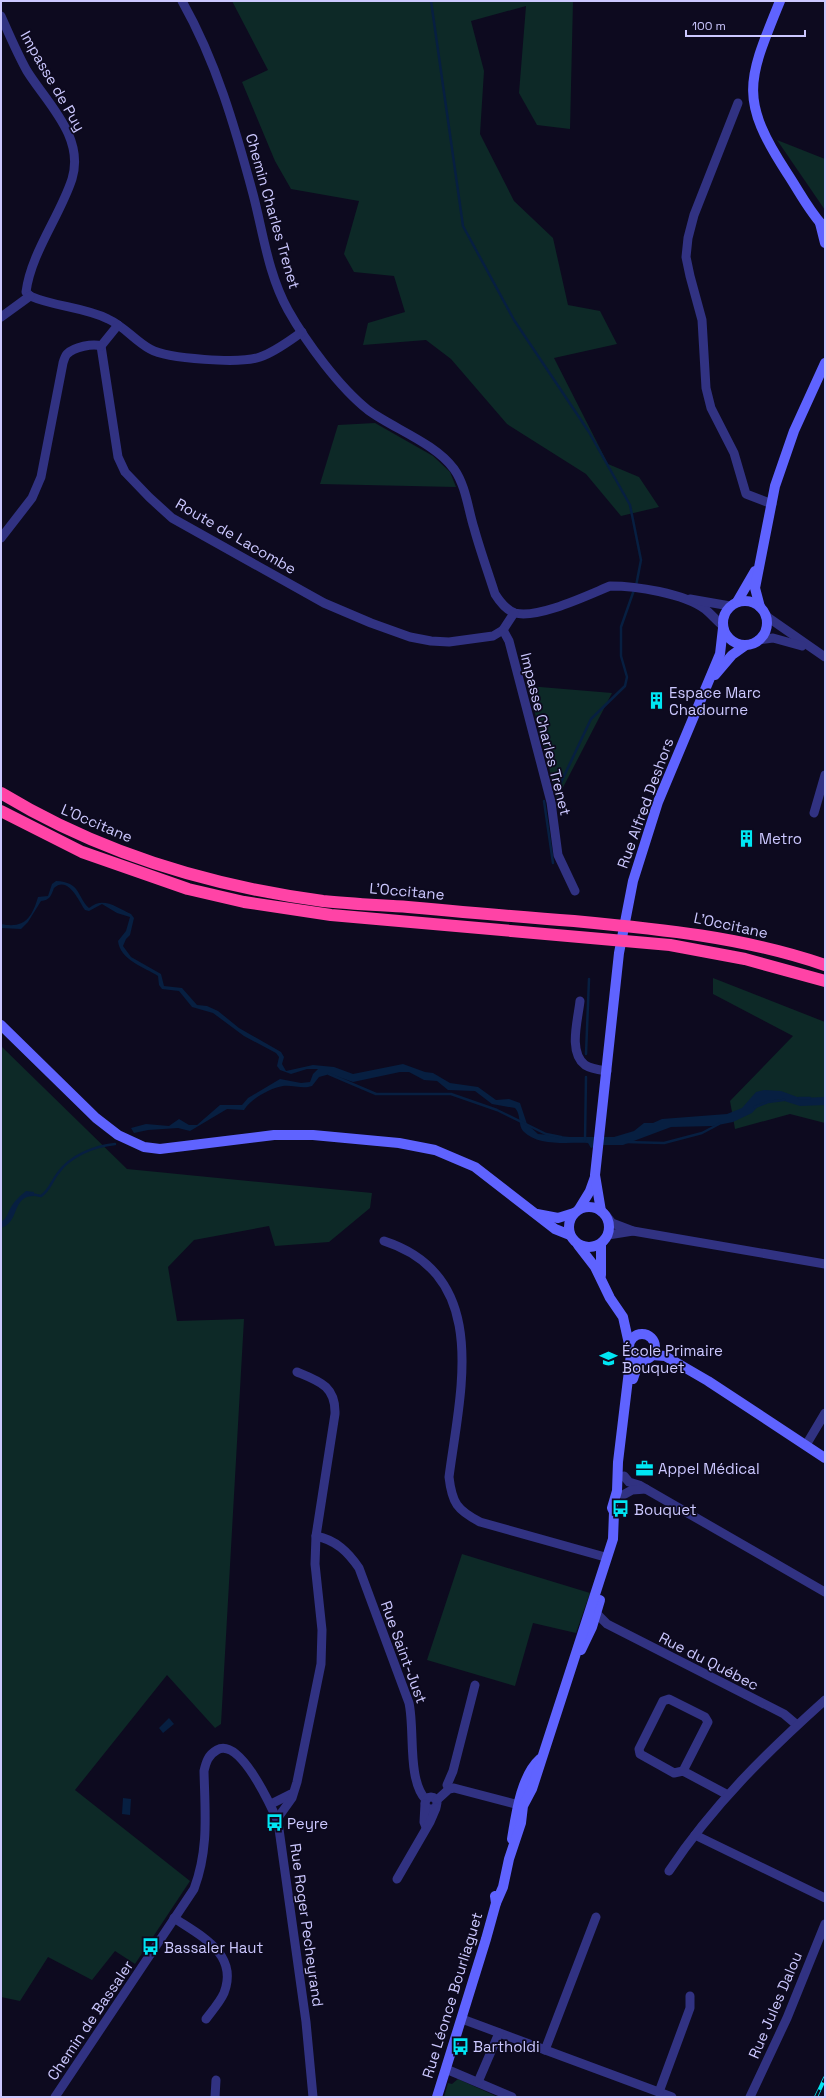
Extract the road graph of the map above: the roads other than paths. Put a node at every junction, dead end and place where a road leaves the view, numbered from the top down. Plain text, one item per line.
1 (182, 1) edge
2 (780, 1) edge
3 (1, 16) edge
4 (738, 103) dead end
5 (823, 226) edge
6 (825, 243) edge
7 (30, 296) junction
8 (1, 317) edge
9 (118, 325) junction
10 (302, 332) junction
11 (101, 346) junction
12 (825, 363) edge
13 (772, 504) junction
14 (1, 538) edge
15 (760, 560) junction
16 (685, 599) junction
17 (733, 604) junction
18 (760, 607) junction
19 (514, 613) junction
20 (766, 616) junction
21 (723, 627) junction
22 (503, 630) junction
23 (758, 640) junction
24 (746, 644) junction
25 (809, 648) junction
26 (825, 657) edge
27 (708, 685) junction
28 (825, 775) edge
29 (1, 793) edge
30 (1, 811) edge
31 (814, 813) dead end
32 (575, 890) dead end
33 (825, 965) edge
34 (825, 981) edge
35 (580, 1001) dead end
36 (1, 1025) edge
37 (607, 1071) junction
38 (595, 1175) junction
39 (577, 1211) junction
40 (603, 1212) junction
41 (536, 1213) junction
42 (633, 1231) junction
43 (570, 1235) junction
44 (608, 1235) junction
45 (384, 1240) dead end
46 (601, 1244) junction
47 (578, 1245) junction
48 (825, 1264) edge
49 (602, 1279) junction
50 (623, 1317) junction
51 (649, 1336) junction
52 (630, 1349) junction
53 (647, 1358) junction
54 (296, 1372) dead end
55 (708, 1381) junction
56 (628, 1407) junction
57 (825, 1413) edge
58 (624, 1443) junction
59 (806, 1445) junction
60 (825, 1458) edge
61 (624, 1476) junction
62 (646, 1489) junction
63 (623, 1495) junction
64 (614, 1512) junction
65 (316, 1536) junction
66 (605, 1560) junction
67 (825, 1592) edge
68 (593, 1612) junction
69 (607, 1624) junction
70 (588, 1626) junction
71 (475, 1685) dead end
72 (825, 1700) edge
73 (797, 1725) junction
74 (453, 1771) junction
75 (683, 1771) junction
76 (460, 1788) junction
77 (449, 1789) junction
78 (293, 1794) junction
79 (728, 1795) junction
80 (425, 1802) junction
81 (271, 1804) junction
82 (436, 1804) junction
83 (521, 1806) junction
84 (276, 1819) junction
85 (426, 1827) junction
86 (695, 1835) junction
87 (669, 1871) dead end
88 (397, 1879) dead end
89 (825, 1898) edge
90 (596, 1917) dead end
91 (174, 1918) junction
92 (825, 1924) edge
93 (690, 1996) dead end
94 (206, 2019) dead end
95 (462, 2019) junction
96 (499, 2033) junction
97 (545, 2050) junction
98 (446, 2069) junction
99 (216, 2080) dead end
100 (478, 2082) junction
101 (658, 2092) junction
102 (55, 2097) edge
103 (215, 2097) edge
104 (313, 2097) edge
105 (437, 2097) edge
106 (512, 2097) edge
107 (672, 2097) edge
108 (750, 2097) edge

1 - 10 street, Chemin Charles Trenet
2 - 5 main road
3 - 7 street, Impasse de Puy
4 - 13 street
5 - 6 main road
7 - 8 street
7 - 9 street
9 - 10 street
9 - 11 street
10 - 19 street, Chemin Charles Trenet
11 - 14 street
11 - 22 street, Route de Lacombe
12 - 13 main road
13 - 15 main road
15 - 17 main road
15 - 18 main road
16 - 17 street
16 - 19 street
16 - 21 street
17 - 18 main road
17 - 21 main road
18 - 20 main road
19 - 22 street
20 - 23 main road
20 - 25 street
21 - 24 main road
21 - 27 main road
22 - 32 street, Impasse Charles Trenet
23 - 24 main road
23 - 25 street
24 - 27 main road
25 - 26 street
27 - 37 main road, Rue Alfred Deshors
28 - 31 street
29 - 33 highway, L'Occitane
30 - 34 highway, L'Occitane
35 - 37 street
36 - 41 main road
37 - 38 main road
38 - 39 main road
38 - 40 main road
39 - 40 main road
39 - 41 main road
39 - 43 main road
40 - 42 street
40 - 44 main road
41 - 43 main road
42 - 44 street
42 - 48 street
43 - 47 main road
44 - 46 main road
45 - 66 street
46 - 47 main road
46 - 49 main road
47 - 49 main road
49 - 50 main road
50 - 51 main road
50 - 52 main road, Rue Léonce Bourliaguet
51 - 52 main road
51 - 53 main road
51 - 55 main road
52 - 53 main road
52 - 56 main road, Rue Léonce Bourliaguet
53 - 55 main road
53 - 56 main road, Rue Léonce Bourliaguet
54 - 65 street
55 - 59 main road
56 - 58 main road, Rue Léonce Bourliaguet
57 - 59 street
58 - 61 main road, Rue Léonce Bourliaguet
58 - 64 main road, Rue Léonce Bourliaguet
59 - 60 main road
61 - 62 street
61 - 63 main road, Rue Léonce Bourliaguet
62 - 63 street
62 - 67 street
63 - 64 main road, Rue Léonce Bourliaguet
64 - 66 main road, Rue Léonce Bourliaguet
65 - 78 street
65 - 80 street, Rue Saint-Just
66 - 68 main road, Rue Léonce Bourliaguet
68 - 69 street, Rue du Québec
68 - 70 main road, Rue Léonce Bourliaguet
69 - 70 street
69 - 73 street, Rue du Québec
70 - 83 main road, Rue Léonce Bourliaguet
71 - 74 street
72 - 73 street
73 - 79 street
74 - 76 street
74 - 77 street
75 - 75 street
75 - 79 street
76 - 77 street
76 - 83 street
77 - 82 street
78 - 81 street
78 - 84 street
79 - 86 street
80 - 82 street
80 - 85 street
81 - 84 street, Rue Roger Pecheyrand
81 - 91 street, Rue Roger Pecheyrand
82 - 85 street
83 - 95 main road, Rue Léonce Bourliaguet
84 - 104 street, Rue Roger Pecheyrand
85 - 88 street
86 - 87 street
86 - 89 street
90 - 97 street
91 - 94 street
91 - 102 street, Chemin de Bassaler
92 - 108 street, Rue Jules Dalou
93 - 101 street
95 - 96 street
95 - 98 main road, Rue Léonce Bourliaguet
96 - 97 street
96 - 100 street
97 - 101 street
98 - 100 street
98 - 105 main road, Rue Léonce Bourliaguet
99 - 103 street
100 - 106 street
101 - 107 street

